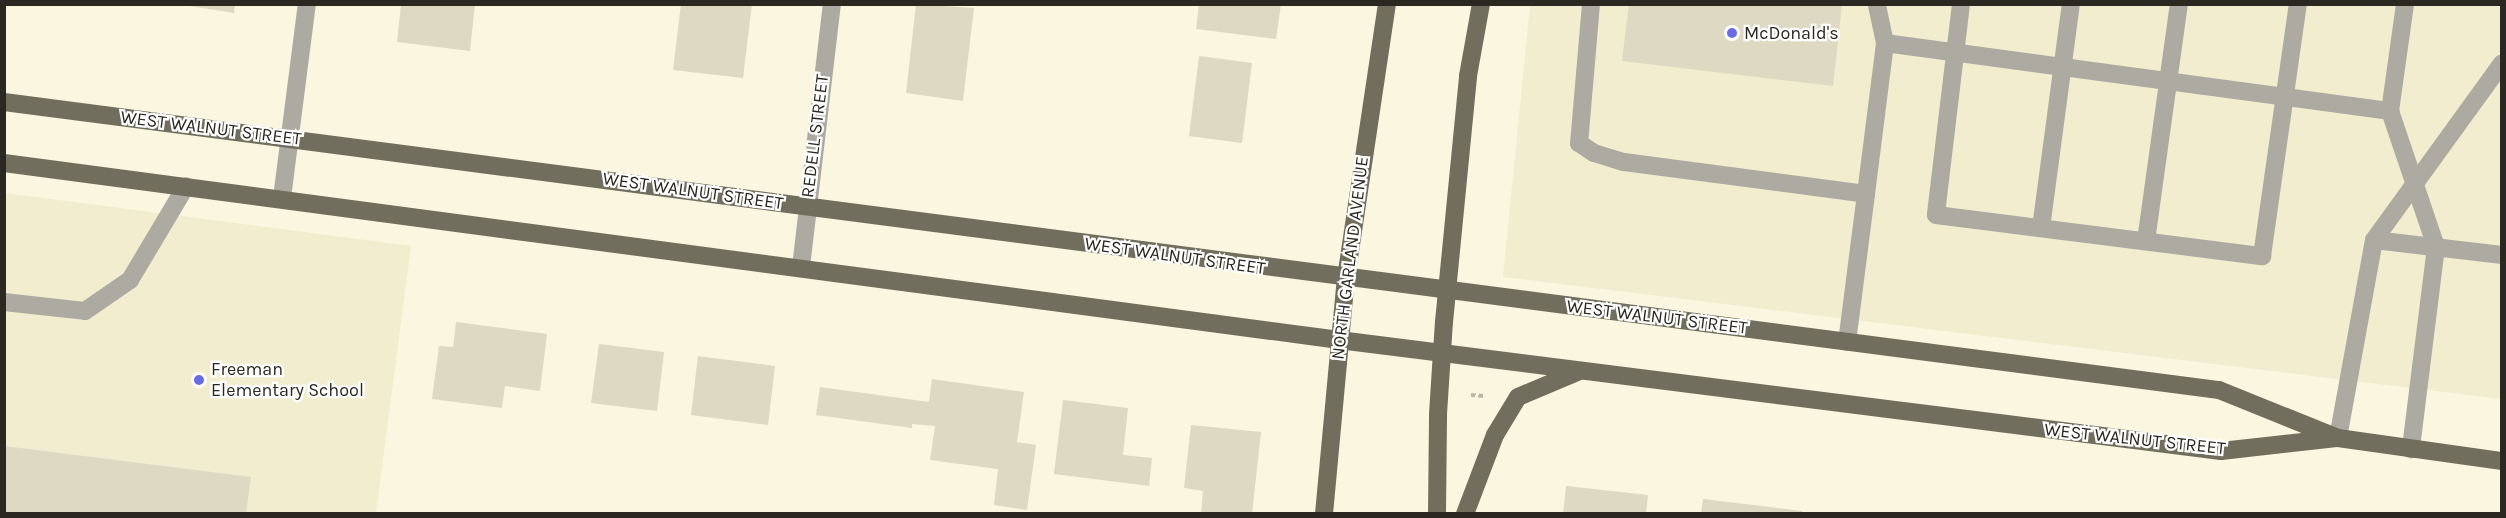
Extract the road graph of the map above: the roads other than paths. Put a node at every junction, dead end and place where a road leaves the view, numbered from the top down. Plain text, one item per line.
1 (307, 4) edge
2 (832, 4) edge
3 (1388, 4) edge
4 (1481, 4) edge
5 (1591, 4) edge
6 (1877, 4) edge
7 (1961, 4) edge
8 (2071, 4) edge
9 (2179, 4) edge
10 (2298, 4) edge
11 (2405, 4) edge
12 (1885, 44) junction
13 (1955, 52) junction
14 (2502, 63) edge
15 (2062, 66) junction
16 (2168, 80) junction
17 (2285, 95) junction
18 (4, 102) edge
19 (2390, 111) junction
20 (291, 138) junction
21 (4, 163) edge
22 (2414, 184) junction
23 (186, 186) junction
24 (1866, 194) junction
25 (282, 198) junction
26 (806, 206) junction
27 (2041, 228) junction
28 (2374, 240) junction
29 (2146, 241) junction
30 (2436, 247) junction
31 (2502, 255) edge
32 (801, 267) junction
33 (1346, 278) junction
34 (1448, 291) junction
35 (4, 302) edge
36 (1339, 340) junction
37 (1847, 342) junction
38 (1442, 352) junction
39 (1583, 370) junction
40 (2337, 438) junction
41 (2411, 449) junction
42 (2502, 461) edge
43 (1324, 513) edge
44 (1437, 513) edge
45 (1465, 513) edge

1 - 20 street
2 - 26 street, REDELL STREET
3 - 33 main road, NORTH GARLAND AVENUE
4 - 34 main road
5 - 24 street
6 - 12 street
7 - 13 street
8 - 15 street
9 - 16 street
10 - 17 street
11 - 19 street
12 - 13 street
12 - 24 street
13 - 15 street
13 - 27 street
14 - 22 street
15 - 16 street
15 - 27 street
16 - 17 street
16 - 29 street
17 - 19 street
17 - 29 street
18 - 20 main road, WEST WALNUT STREET
19 - 22 street
20 - 25 street
20 - 26 main road, WEST WALNUT STREET
21 - 23 main road, WEST WALNUT STREET
22 - 28 street
22 - 30 street
23 - 25 main road, WEST WALNUT STREET
23 - 35 street
24 - 37 street
25 - 32 main road, WEST WALNUT STREET
26 - 32 street, REDELL STREET
26 - 33 main road, WEST WALNUT STREET
27 - 29 street
28 - 30 street
28 - 40 street
30 - 31 street
30 - 41 street
32 - 36 main road, WEST WALNUT STREET
33 - 34 main road, WEST WALNUT STREET
33 - 36 main road, NORTH GARLAND AVENUE
34 - 37 main road, WEST WALNUT STREET
34 - 38 main road
36 - 38 main road, WEST WALNUT STREET
36 - 43 main road, NORTH GARLAND AVENUE
37 - 40 main road, WEST WALNUT STREET
38 - 39 main road, WEST WALNUT STREET
38 - 44 main road
39 - 40 main road, WEST WALNUT STREET
39 - 45 main road
40 - 41 main road, WEST WALNUT STREET
41 - 42 main road, WEST WALNUT STREET

